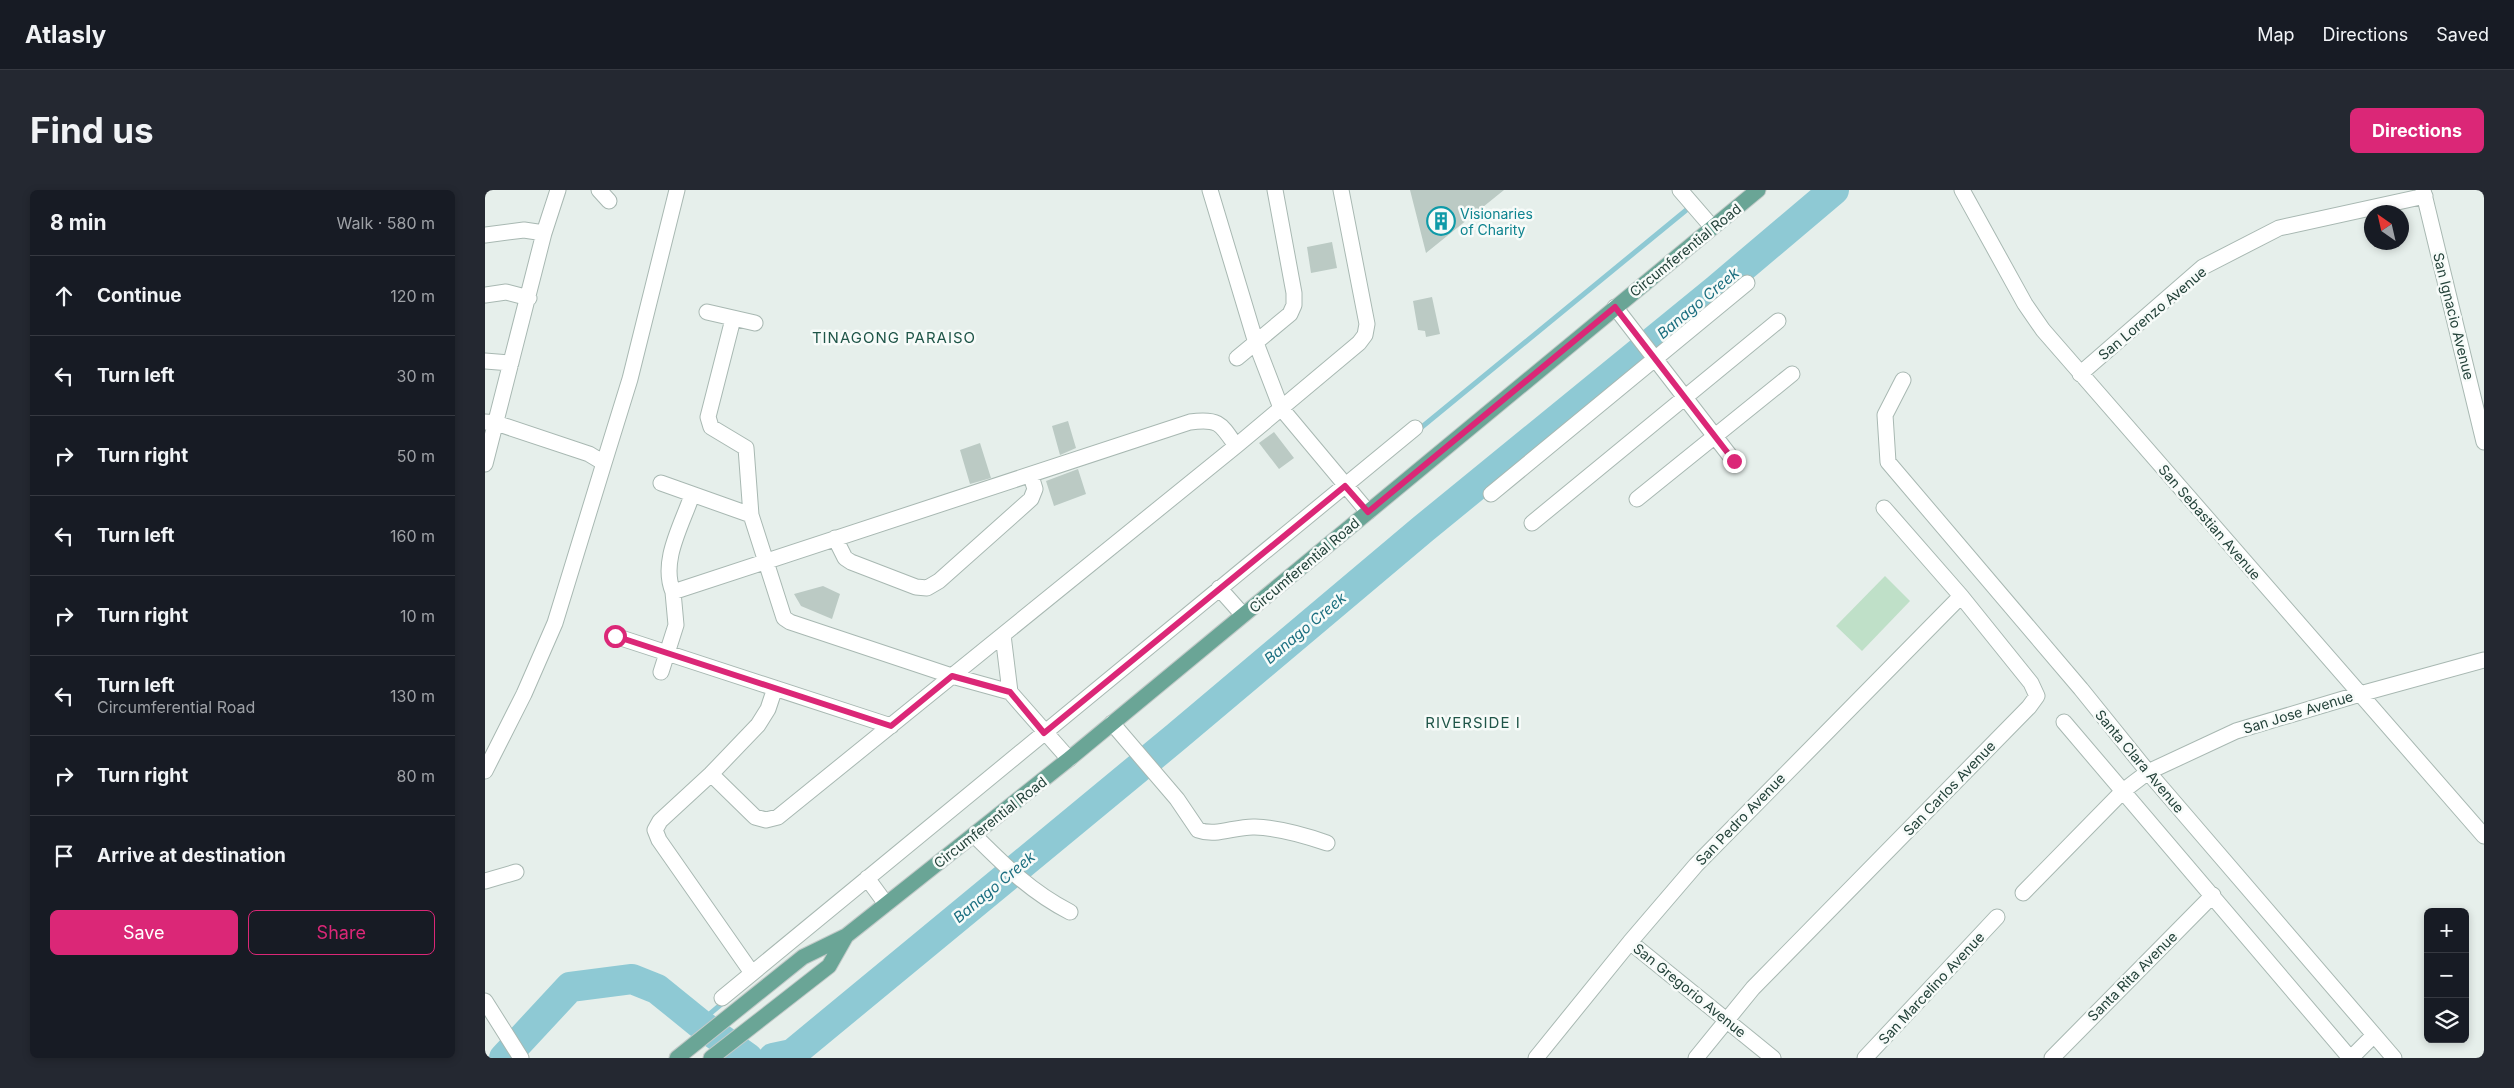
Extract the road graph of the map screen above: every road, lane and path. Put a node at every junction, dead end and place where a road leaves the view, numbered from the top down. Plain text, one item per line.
1 (558, 190) edge
2 (677, 190) edge
3 (1210, 190) edge
4 (1275, 190) edge
5 (1341, 190) edge
6 (1680, 190) edge
7 (1758, 190) edge
8 (1962, 190) edge
9 (2424, 193) edge
10 (1712, 227) junction
11 (545, 233) junction
12 (485, 235) edge
13 (1747, 283) dead end
14 (485, 295) edge
15 (529, 298) junction
16 (1615, 307) junction
17 (707, 312) dead end
18 (733, 318) junction
19 (1778, 321) dead end
20 (755, 323) dead end
21 (1256, 342) junction
22 (1652, 356) junction
23 (1237, 358) dead end
24 (485, 361) edge
25 (511, 363) junction
26 (1792, 374) dead end
27 (2081, 374) junction
28 (1903, 380) dead end
29 (1685, 398) junction
30 (1281, 408) junction
31 (491, 422) edge
32 (1415, 428) dead end
33 (1715, 436) junction
34 (2484, 442) edge
35 (1236, 446) junction
36 (1734, 461) dead end
37 (604, 463) junction
38 (485, 464) edge
39 (1031, 476) junction
40 (661, 483) dead end
41 (1349, 490) junction
42 (1491, 494) dead end
43 (693, 495) junction
44 (1637, 498) dead end
45 (1884, 508) dead end
46 (1368, 512) junction
47 (751, 515) junction
48 (1532, 523) dead end
49 (835, 538) junction
50 (764, 562) junction
51 (673, 592) junction
52 (1223, 592) junction
53 (1961, 596) junction
54 (1243, 615) junction
55 (1003, 635) junction
56 (615, 636) dead end
57 (668, 654) junction
58 (2484, 660) edge
59 (661, 672) dead end
60 (952, 676) junction
61 (775, 688) junction
62 (1010, 692) junction
63 (2360, 694) junction
64 (2064, 722) dead end
65 (1112, 724) junction
66 (891, 726) junction
67 (1048, 736) junction
68 (1069, 759) junction
69 (485, 771) edge
70 (2148, 772) junction
71 (711, 774) junction
72 (2123, 791) junction
73 (973, 835) junction
74 (2484, 836) edge
75 (1327, 842) dead end
76 (516, 872) dead end
77 (485, 881) edge
78 (871, 882) junction
79 (2023, 893) dead end
80 (2213, 895) junction
81 (886, 904) junction
82 (1070, 912) dead end
83 (1997, 917) dead end
84 (845, 936) junction
85 (1630, 942) junction
86 (752, 972) junction
87 (722, 998) dead end
88 (485, 1001) edge
89 (1726, 1020) junction
90 (2374, 1035) junction
91 (682, 1054) edge
92 (521, 1058) edge
93 (711, 1058) edge
94 (1536, 1058) edge
95 (1696, 1058) edge
96 (1773, 1058) edge
97 (1865, 1058) edge
98 (2052, 1058) edge
99 (2350, 1058) edge
100 (2394, 1058) edge

1 - 11 street
2 - 37 street
3 - 21 street
4 - 21 street
5 - 30 street
6 - 10 street
7 - 10 main road, Circumferential Road
8 - 27 street, San Sebastian Avenue
9 - 27 street, San Lorenzo Avenue
9 - 34 street, San Ignacio Avenue
10 - 16 main road, Circumferential Road
11 - 12 street
11 - 15 street
13 - 22 street
14 - 15 street
15 - 25 street
16 - 22 street
16 - 46 main road, Circumferential Road
17 - 18 street
18 - 20 street
18 - 47 street
19 - 29 street
21 - 23 street
21 - 30 street
22 - 29 street
22 - 42 street
24 - 25 street
25 - 31 street
26 - 33 street
27 - 63 street, San Sebastian Avenue
28 - 70 street, Santa Clara Avenue
29 - 33 street
29 - 48 street
30 - 35 street
30 - 41 street
31 - 37 street
31 - 38 street
32 - 41 street
33 - 36 street
33 - 44 street
35 - 39 street
35 - 55 street
37 - 69 street
39 - 49 street
39 - 49 street
40 - 43 street
41 - 46 street
41 - 52 street
43 - 47 street
43 - 51 street
45 - 53 street, San Carlos Avenue
46 - 54 main road, Circumferential Road
47 - 50 street
49 - 50 street
50 - 51 street
50 - 60 street
51 - 57 street
52 - 54 street
52 - 67 street
53 - 85 street, San Pedro Avenue
53 - 89 street, San Carlos Avenue
54 - 65 main road, Circumferential Road
55 - 60 street
55 - 62 street
56 - 57 street
57 - 59 street
57 - 61 street
58 - 63 street, San Jose Avenue
60 - 62 street
60 - 66 street
61 - 66 street
61 - 71 street
62 - 67 street
63 - 70 street, San Jose Avenue
63 - 74 street, San Sebastian Avenue
64 - 72 street
65 - 68 main road, Circumferential Road
65 - 75 street
66 - 71 street
67 - 68 street
67 - 78 street
68 - 73 main road, Circumferential Road
70 - 72 street, San Jose Avenue
70 - 90 street, Santa Clara Avenue
71 - 86 street
72 - 79 street
72 - 80 street
73 - 81 main road, Circumferential Road
73 - 82 street
76 - 77 street
78 - 81 street
78 - 86 street
80 - 98 street, Santa Rita Avenue
80 - 99 street
81 - 84 main road, Circumferential Road
83 - 97 street, San Marcelino Avenue
84 - 91 main road, Circumferential Road
84 - 93 main road, Circumferential Road
85 - 89 street, San Gregorio Avenue
85 - 94 street, San Pedro Avenue
86 - 87 street
88 - 92 street
89 - 95 street, San Carlos Avenue
89 - 96 street, San Gregorio Avenue
90 - 99 street
90 - 100 street, Santa Clara Avenue

